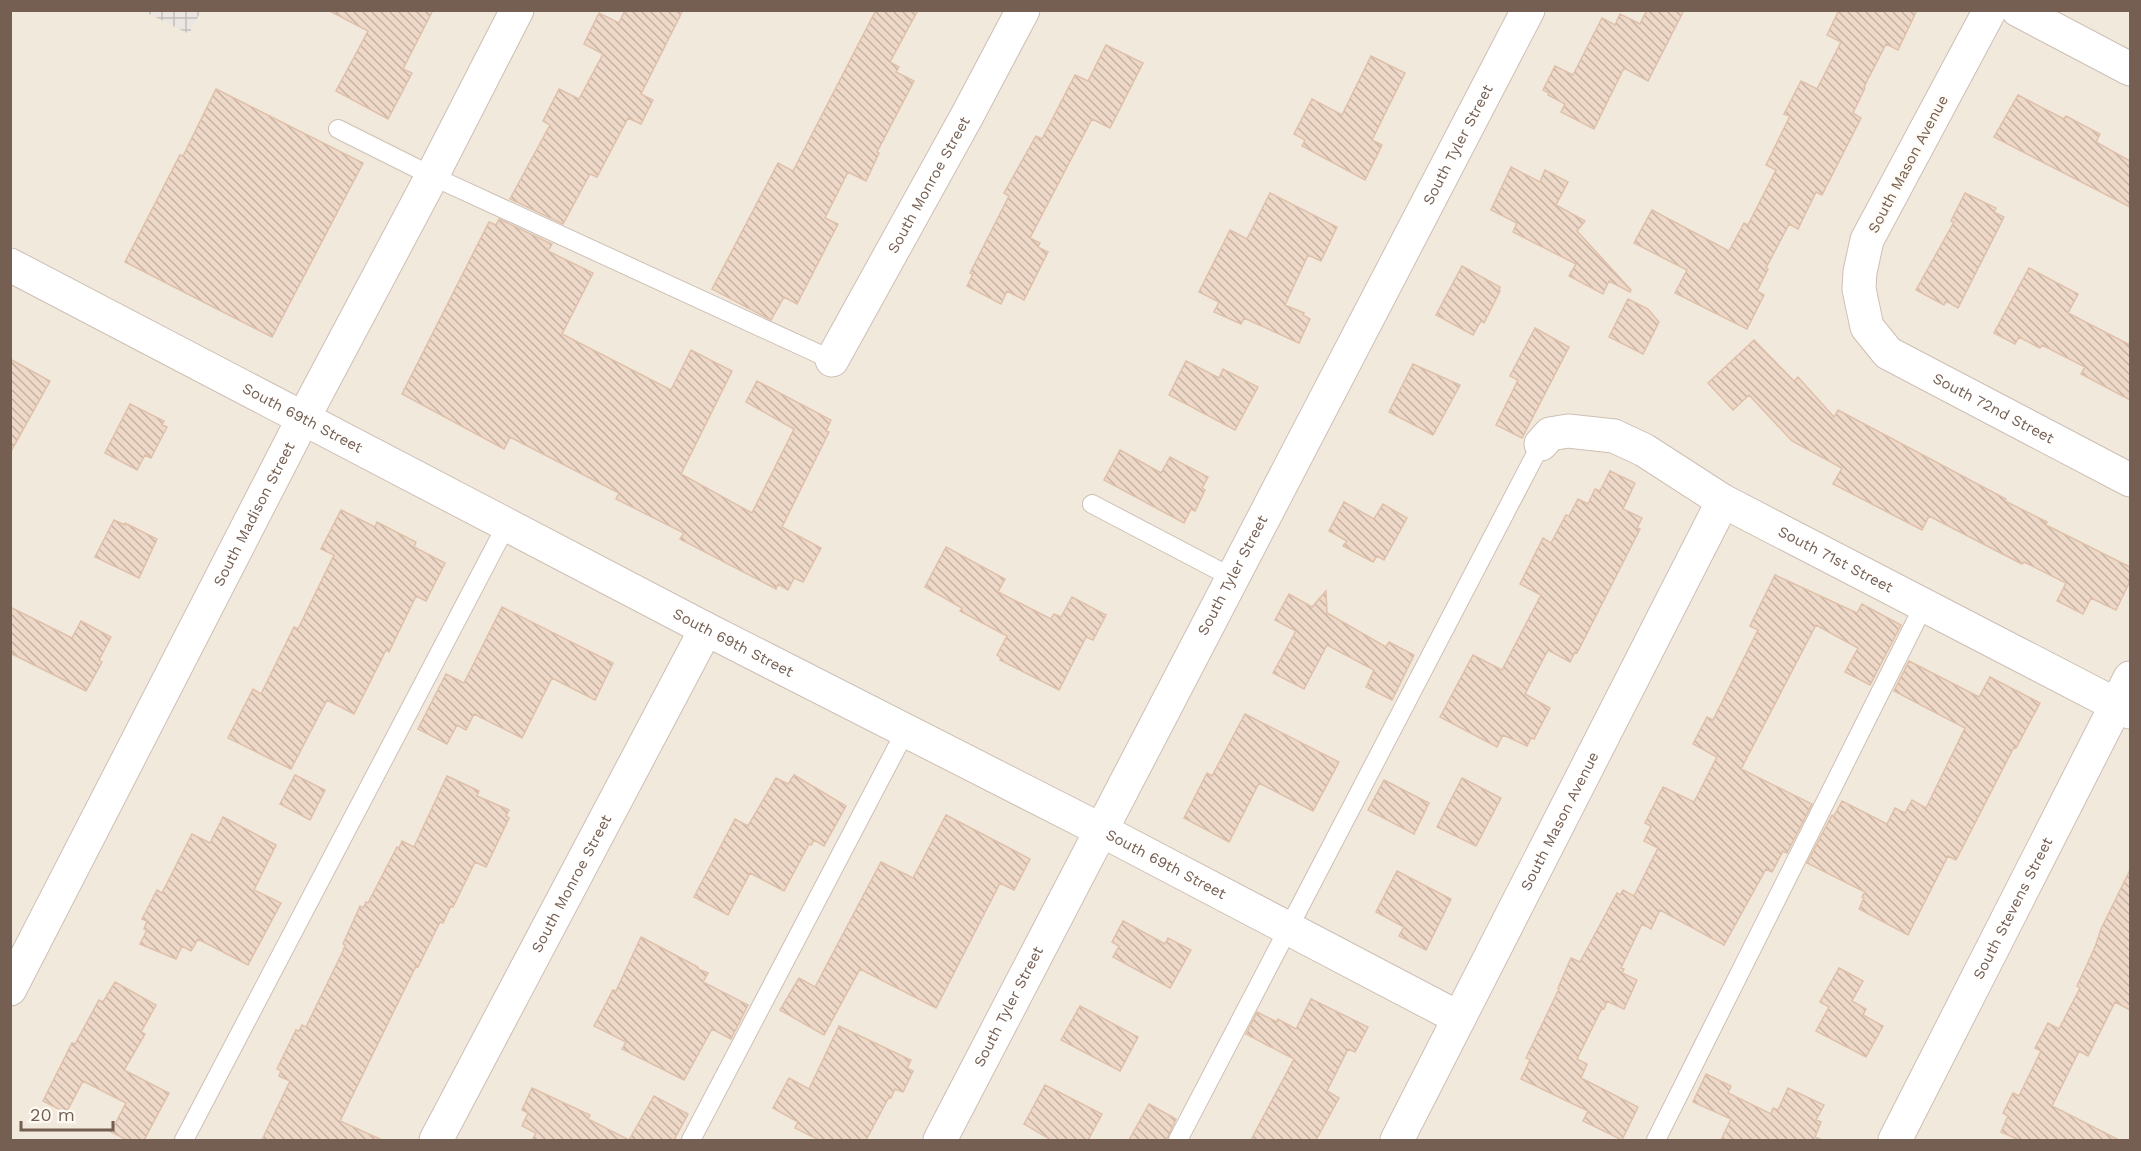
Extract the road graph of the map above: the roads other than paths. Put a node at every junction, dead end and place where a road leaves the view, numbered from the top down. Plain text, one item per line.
1 (517, 10) edge
2 (1023, 10) edge
3 (1528, 10) edge
4 (1990, 10) edge
5 (2018, 10) edge
6 (2130, 69) edge
7 (338, 129) dead end
8 (432, 176) junction
9 (10, 265) edge
10 (1867, 327) joint
11 (832, 360) joint
12 (304, 417) junction
13 (1541, 444) joint
14 (2130, 480) edge
15 (1723, 501) junction
16 (1092, 504) dead end
17 (507, 524) junction
18 (1233, 578) junction
19 (1924, 605) junction
20 (706, 629) junction
21 (2126, 698) edge
22 (906, 730) junction
23 (1099, 829) junction
24 (1289, 928) junction
25 (10, 989) edge
26 (1459, 1018) junction
27 (184, 1140) edge
28 (436, 1140) edge
29 (691, 1140) edge
30 (940, 1140) edge
31 (1178, 1140) edge
32 (1397, 1140) edge
33 (1656, 1140) edge
34 (1896, 1140) edge

1 - 8 street, South Madison Street
2 - 11 street, South Monroe Street
3 - 18 street, South Tyler Street
4 - 10 street, South Mason Avenue
5 - 6 street
7 - 8 lane
8 - 11 lane
8 - 12 street, South Madison Street
9 - 12 street, South 69th Street
10 - 14 street, South 72nd Street
12 - 17 street, South 69th Street
12 - 25 street, South Madison Street
13 - 15 street, South 71st Street
13 - 24 lane
15 - 19 street, South 71st Street
15 - 26 street, South Mason Avenue
16 - 18 lane
17 - 20 street, South 69th Street
17 - 27 lane
18 - 23 street, South Tyler Street
19 - 21 street, South 71st Street
19 - 33 lane
20 - 22 street, South 69th Street
20 - 28 street, South Monroe Street
21 - 34 street, South Stevens Street
22 - 23 street, South 69th Street
22 - 29 lane
23 - 24 street, South 69th Street
23 - 30 street, South Tyler Street
24 - 26 street, South 69th Street
24 - 31 lane
26 - 32 street, South Mason Avenue

